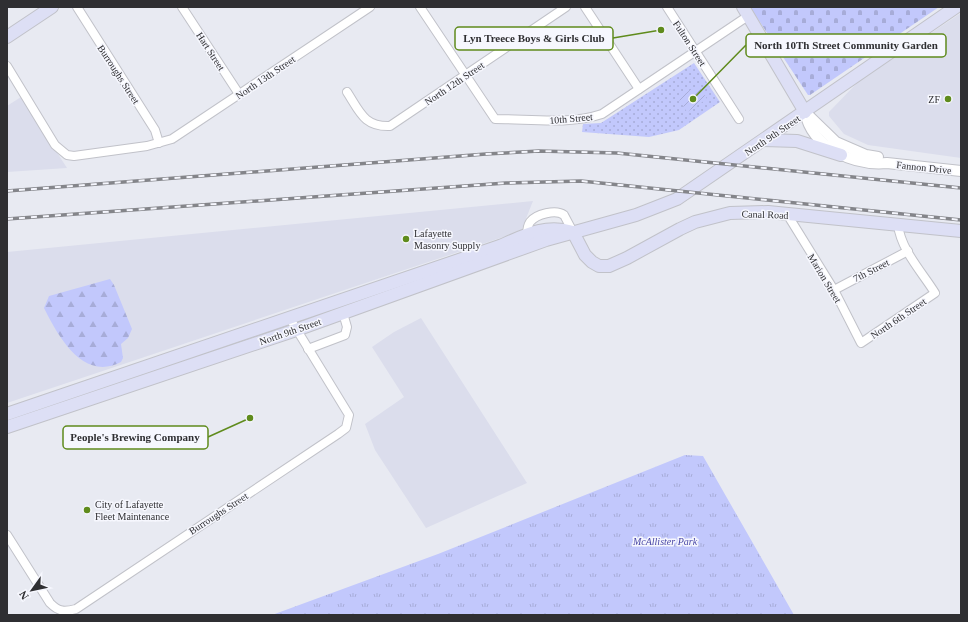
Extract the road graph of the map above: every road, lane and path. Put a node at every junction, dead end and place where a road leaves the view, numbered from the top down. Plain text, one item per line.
1 (52, 7) edge
2 (77, 7) edge
3 (182, 7) edge
4 (370, 7) edge
5 (420, 7) edge
6 (566, 7) edge
7 (585, 7) edge
8 (667, 7) edge
9 (956, 7) edge
10 (745, 11) edge
11 (7, 37) edge
12 (695, 51) junction
13 (7, 66) edge
14 (465, 76) junction
15 (639, 89) junction
16 (347, 92) dead end
17 (239, 94) junction
18 (805, 112) junction
19 (739, 119) dead end
20 (764, 140) junction
21 (159, 143) junction
22 (841, 156) junction
23 (887, 163) junction
24 (961, 171) edge
25 (787, 214) junction
26 (898, 225) junction
27 (961, 231) edge
28 (573, 232) junction
29 (908, 251) junction
30 (834, 290) junction
31 (343, 313) junction
32 (289, 317) junction
33 (296, 330) junction
34 (861, 342) joint
35 (308, 349) junction
36 (7, 414) edge
37 (7, 427) edge
38 (7, 535) edge

1 - 11 main road
2 - 21 street, Burroughs Street
3 - 17 street, Hart Street
4 - 17 street, North 13th Street
5 - 14 street
6 - 14 street, North 12th Street
7 - 15 street
8 - 12 street, Fulton Street
9 - 18 main road, North 9th Street
10 - 12 street, 10th Street
10 - 18 main road
12 - 15 street, 10th Street
12 - 19 street, Fulton Street
13 - 21 street, North 13th Street
14 - 15 street, 10th Street
14 - 16 street, North 12th Street
17 - 21 street, North 13th Street
18 - 20 main road, North 9th Street
18 - 22 street, Fannon Drive
18 - 23 street, Fannon Drive
20 - 22 main road
20 - 28 main road, North 9th Street
22 - 23 street, Fannon Drive
23 - 24 street, Fannon Drive
25 - 26 main road, Canal Road
25 - 28 main road, Canal Road
25 - 30 street, Marion Street
26 - 27 main road, Canal Road
26 - 29 street
28 - 31 main road, North 9th Street
28 - 32 main road, North 9th Street
29 - 30 street, 7th Street
29 - 34 street, North 6th Street
30 - 34 street, Marion Street
31 - 33 main road, North 9th Street
31 - 35 street
32 - 33 street, Burroughs Street
32 - 36 main road, North 9th Street
33 - 35 street, Burroughs Street
33 - 37 main road, North 9th Street
35 - 38 street, Burroughs Street

